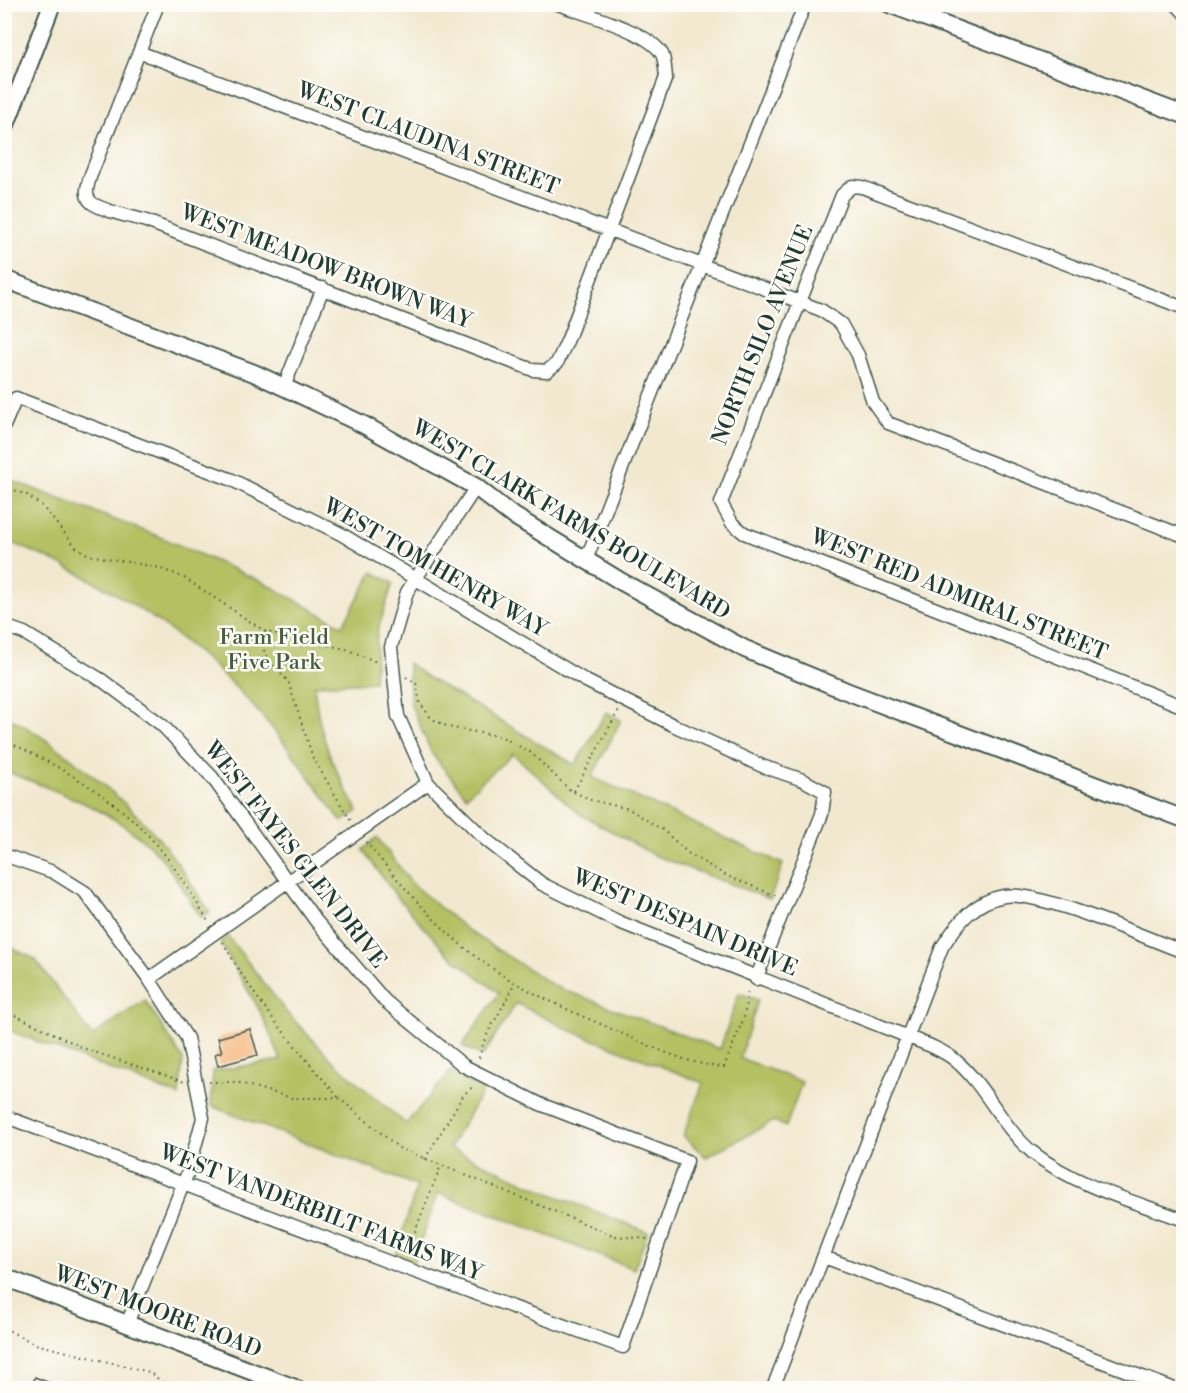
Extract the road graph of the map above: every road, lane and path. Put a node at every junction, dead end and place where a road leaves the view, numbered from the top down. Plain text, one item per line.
1 (52, 4) edge
2 (158, 4) edge
3 (558, 4) edge
4 (805, 4) edge
5 (889, 4) edge
6 (1172, 4) edge
7 (1184, 17) edge
8 (140, 52) junction
9 (1184, 115) edge
10 (4, 130) edge
11 (610, 230) junction
12 (703, 264) junction
13 (4, 279) edge
14 (323, 288) junction
15 (799, 302) junction
16 (1184, 308) edge
17 (284, 387) junction
18 (4, 426) edge
19 (476, 487) junction
20 (724, 514) joint
21 (1184, 536) edge
22 (586, 560) junction
23 (417, 577) junction
24 (4, 626) edge
25 (266, 632) dead end
26 (624, 700) junction
27 (1184, 707) edge
28 (4, 740) edge
29 (428, 783) junction
30 (574, 791) dead end
31 (1184, 819) edge
32 (357, 832) junction
33 (4, 855) edge
34 (287, 881) junction
35 (214, 933) junction
36 (1184, 952) edge
37 (753, 977) junction
38 (149, 979) junction
39 (514, 982) junction
40 (4, 1010) edge
41 (908, 1037) junction
42 (485, 1076) junction
43 (196, 1082) junction
44 (339, 1098) junction
45 (4, 1116) edge
46 (425, 1159) junction
47 (441, 1165) junction
48 (184, 1184) junction
49 (1184, 1220) edge
50 (660, 1240) junction
51 (824, 1257) junction
52 (402, 1267) junction
53 (4, 1277) edge
54 (127, 1324) junction
55 (4, 1328) edge
56 (170, 1389) edge
57 (295, 1389) edge
58 (773, 1389) edge
59 (1172, 1389) edge

1 - 10 street
2 - 8 street
3 - 11 street
4 - 12 street
5 - 9 street
6 - 7 lane
8 - 11 street, WEST CLAUDINA STREET
8 - 14 street, WEST MEADOW BROWN WAY
11 - 12 street, WEST CLAUDINA STREET
11 - 14 street, WEST MEADOW BROWN WAY
12 - 15 street, WEST CLAUDINA STREET
12 - 22 street
13 - 17 street, WEST CLARK FARMS BOULEVARD
14 - 17 street
15 - 16 street, NORTH SILO AVENUE
15 - 20 street, NORTH SILO AVENUE
15 - 21 street, WEST CLAUDINA STREET
17 - 19 street, WEST CLARK FARMS BOULEVARD
18 - 23 street, WEST TOM HENRY WAY
19 - 22 street, WEST CLARK FARMS BOULEVARD
19 - 23 street, WEST DESPAIN DRIVE
20 - 27 street, WEST RED ADMIRAL STREET
22 - 31 street, WEST CLARK FARMS BOULEVARD
23 - 26 street, WEST TOM HENRY WAY
23 - 29 street, WEST DESPAIN DRIVE
24 - 34 street, WEST FAYES GLEN DRIVE
25 - 32 path
26 - 30 path
26 - 37 street, WEST TOM HENRY WAY
28 - 35 path
29 - 32 street
29 - 37 street, WEST DESPAIN DRIVE
32 - 34 street
32 - 39 path
33 - 38 street
34 - 35 street
34 - 42 street, WEST FAYES GLEN DRIVE
35 - 38 street
35 - 44 path
36 - 41 street
37 - 39 path
37 - 41 street, WEST DESPAIN DRIVE
38 - 43 street
39 - 42 path
40 - 43 path
41 - 49 street, WEST DESPAIN DRIVE
41 - 51 street
42 - 46 path
42 - 50 street, WEST FAYES GLEN DRIVE
43 - 44 path
43 - 48 street
44 - 46 path
45 - 48 street, WEST VANDERBILT FARMS WAY
46 - 47 path
47 - 50 path
47 - 52 path
48 - 52 street, WEST VANDERBILT FARMS WAY
48 - 54 street
50 - 52 street, WEST VANDERBILT FARMS WAY
51 - 58 street
51 - 59 street
53 - 54 street, WEST MOORE ROAD
54 - 57 street, WEST MOORE ROAD
55 - 56 path

